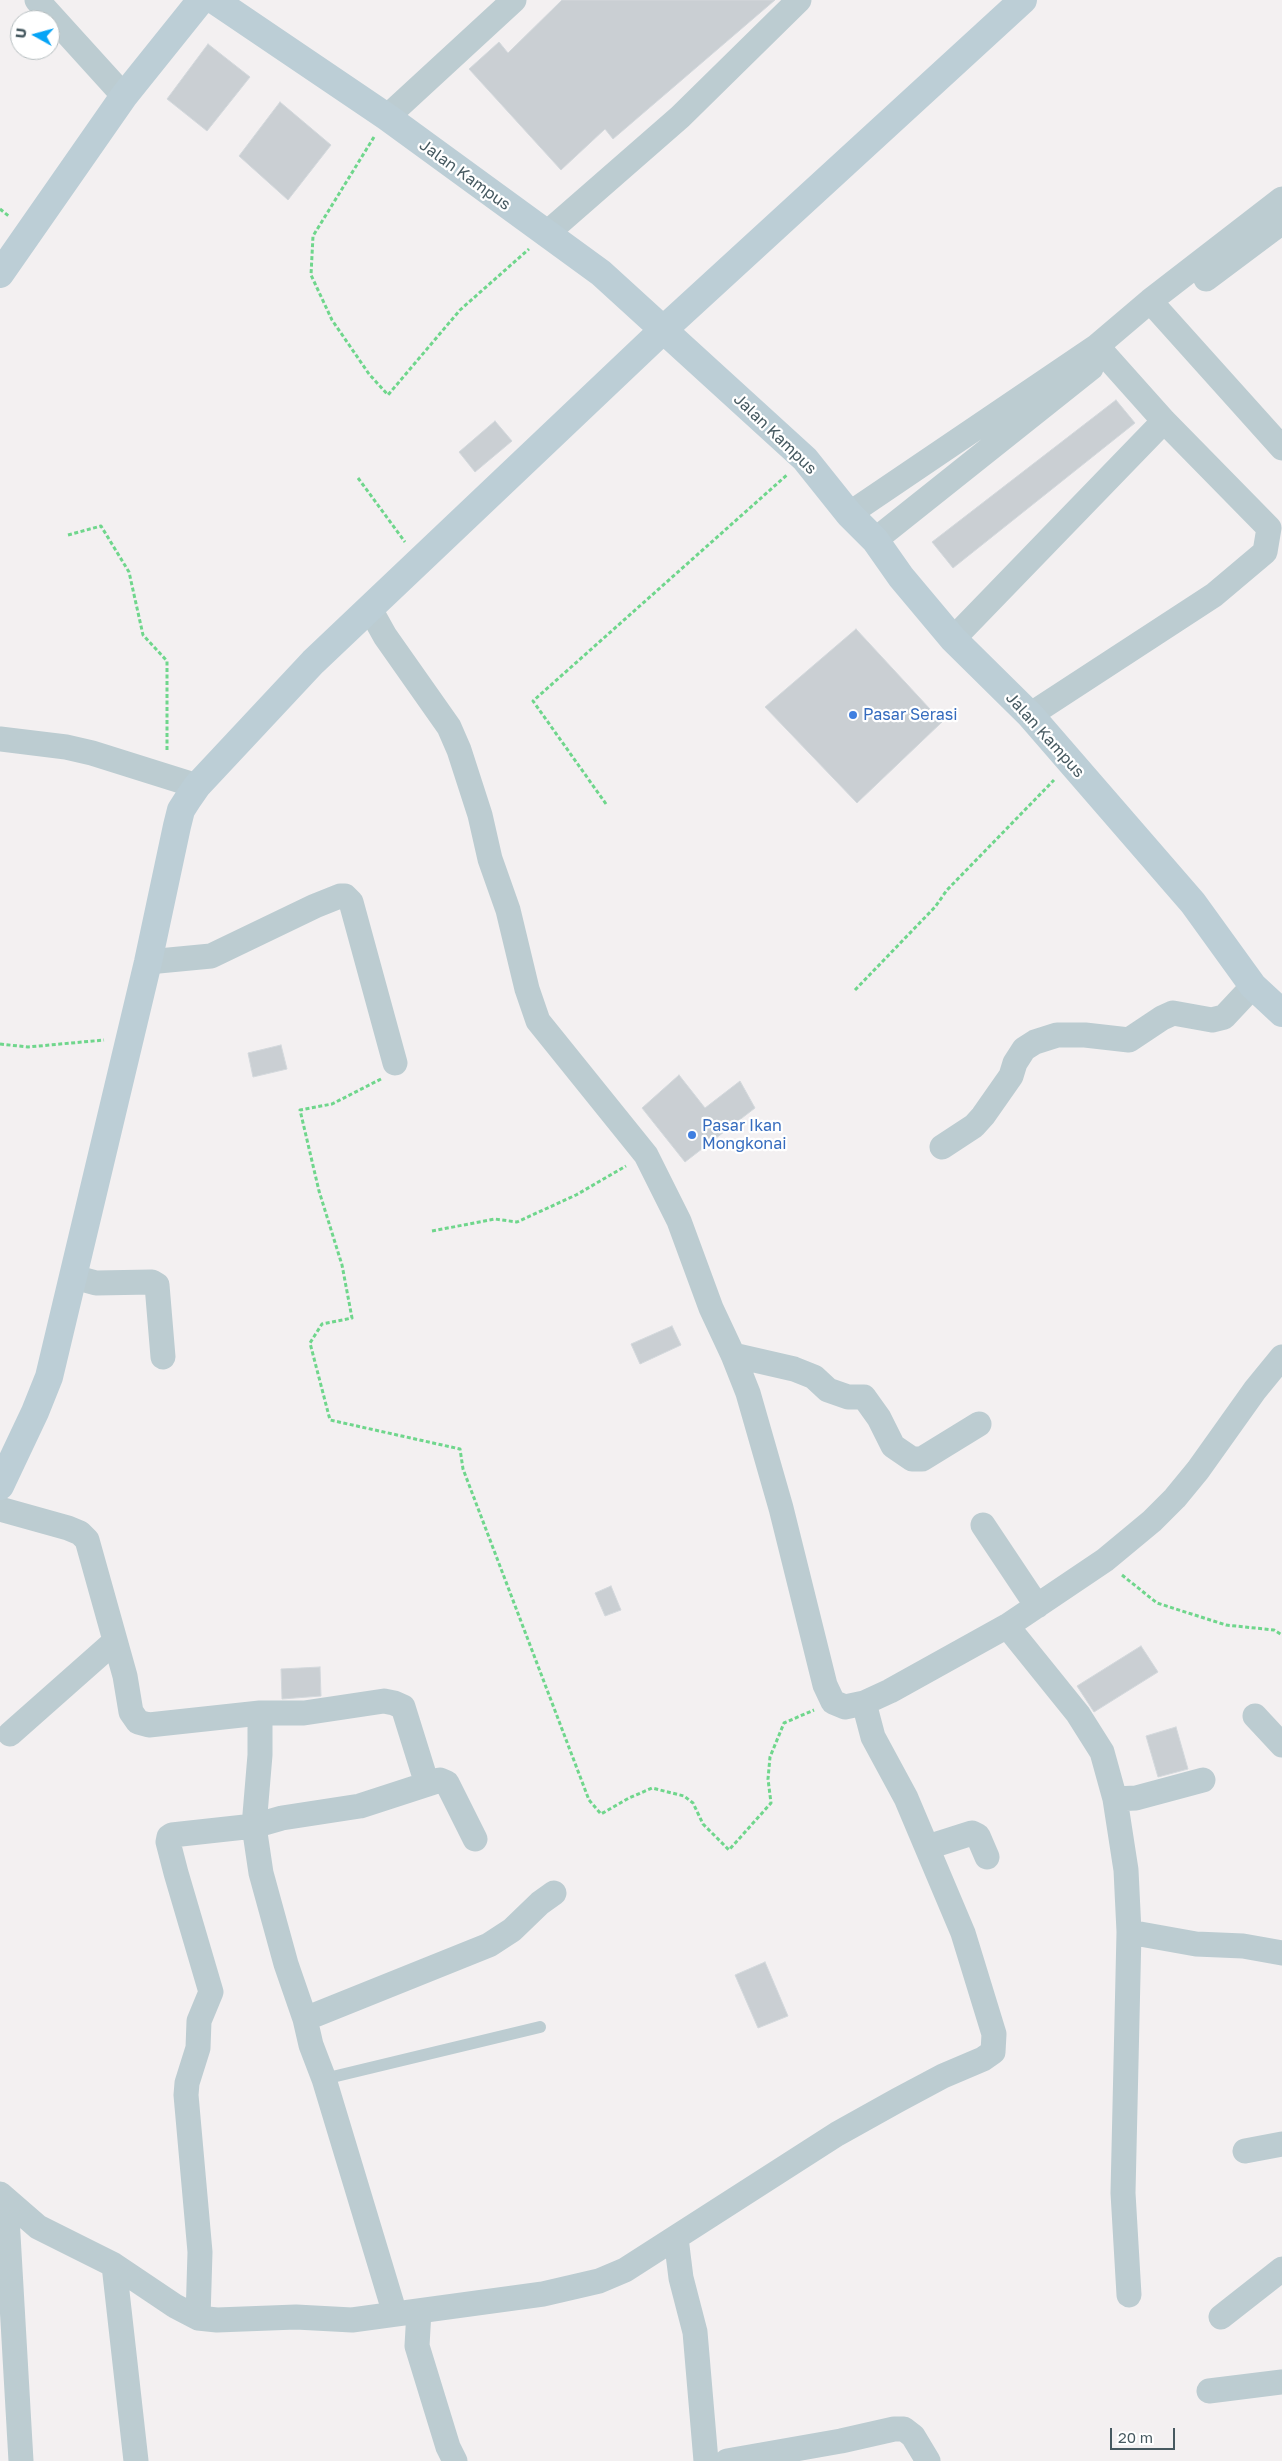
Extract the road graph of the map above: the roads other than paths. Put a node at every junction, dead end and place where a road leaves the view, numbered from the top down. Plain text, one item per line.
1 (37, 0) edge
2 (201, 0) edge
3 (214, 0) edge
4 (514, 0) edge
5 (799, 0) edge
6 (1023, 0) edge
7 (124, 96) junction
8 (387, 117) junction
9 (1282, 199) edge
10 (1282, 222) edge
11 (546, 234) junction
12 (0, 274) edge
13 (1155, 308) junction
14 (664, 330) junction
15 (1102, 350) junction
16 (1164, 421) junction
17 (1282, 448) edge
18 (849, 514) junction
19 (875, 540) junction
20 (370, 609) junction
21 (953, 639) junction
22 (1030, 715) junction
23 (0, 739) edge
24 (197, 786) junction
25 (148, 962) junction
26 (1253, 986) junction
27 (1282, 1013) edge
28 (395, 1063) road end
29 (942, 1147) dead end
30 (74, 1277) junction
31 (733, 1355) junction
32 (163, 1357) dead end
33 (1282, 1357) edge
34 (979, 1424) dead end
35 (0, 1486) edge
36 (0, 1510) edge
37 (983, 1525) dead end
38 (1036, 1606) junction
39 (1007, 1626) junction
40 (114, 1642) junction
41 (864, 1703) junction
42 (260, 1713) junction
43 (1255, 1716) dead end
44 (10, 1734) dead end
45 (1282, 1745) edge
46 (1203, 1780) dead end
47 (427, 1784) junction
48 (1115, 1799) junction
49 (254, 1826) junction
50 (475, 1839) dead end
51 (928, 1847) junction
52 (987, 1858) dead end
53 (554, 1893) dead end
54 (1129, 1932) junction
55 (1282, 1953) edge
56 (305, 2019) junction
57 (540, 2027) dead end
58 (324, 2078) junction
59 (1282, 2144) edge
60 (1244, 2151) dead end
61 (3, 2197) edge
62 (676, 2238) junction
63 (114, 2265) junction
64 (1282, 2269) edge
65 (1129, 2295) dead end
66 (407, 2313) junction
67 (1221, 2316) dead end
68 (198, 2318) junction
69 (7, 2324) edge
70 (1282, 2382) edge
71 (1208, 2391) dead end
72 (21, 2461) edge
73 (136, 2461) edge
74 (455, 2461) edge
75 (706, 2461) edge
76 (727, 2461) edge
77 (928, 2461) edge

1 - 7 street
2 - 7 street
3 - 8 street, Jalan Kampus
4 - 8 street
5 - 11 street
6 - 14 street
7 - 12 street
8 - 11 street, Jalan Kampus
9 - 13 street
10 - 13 street
11 - 14 street, Jalan Kampus
13 - 15 street
13 - 17 street
14 - 18 street, Jalan Kampus
14 - 20 street
15 - 16 street
15 - 18 street
15 - 19 street
16 - 21 street
16 - 22 street
18 - 19 street, Jalan Kampus
19 - 21 street, Jalan Kampus
20 - 24 street
20 - 31 street
21 - 22 street, Jalan Kampus
22 - 26 street, Jalan Kampus
23 - 24 street
24 - 25 street
25 - 28 street
25 - 30 street
26 - 27 street, Jalan Kampus
26 - 29 street
30 - 32 street
30 - 35 street
31 - 34 street
31 - 41 street
33 - 38 street
36 - 40 street
37 - 38 street
38 - 39 street
39 - 41 street
39 - 48 street
40 - 42 street
40 - 44 street
41 - 51 street
42 - 47 street
42 - 49 street
43 - 45 street
46 - 48 street
47 - 49 street
47 - 50 street
48 - 54 street
49 - 56 street
49 - 68 street
51 - 52 street
51 - 62 street
53 - 56 street
54 - 55 street
54 - 65 street
56 - 58 street
57 - 58 lane
58 - 66 street
59 - 60 street
61 - 63 street
61 - 69 street
62 - 66 street
62 - 75 street
63 - 68 street
63 - 73 street
64 - 67 street
66 - 68 street
66 - 74 street
69 - 72 street
70 - 71 street
76 - 77 street

